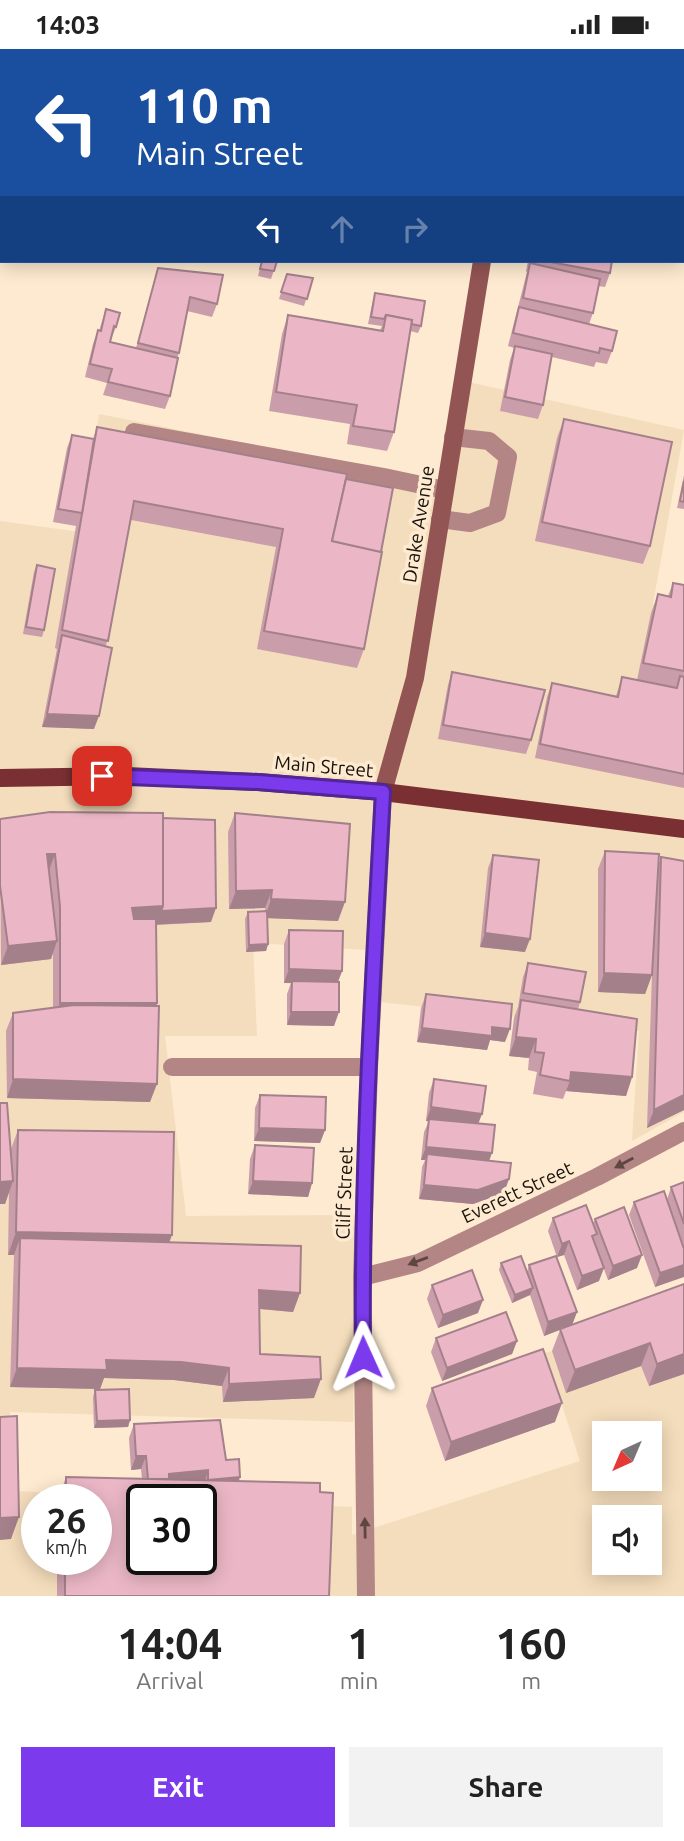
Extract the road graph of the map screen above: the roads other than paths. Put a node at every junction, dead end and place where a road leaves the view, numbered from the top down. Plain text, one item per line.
1 (482, 263) edge
2 (134, 432) edge
3 (453, 437) junction
4 (445, 490) junction
5 (440, 519) junction
6 (0, 778) edge
7 (383, 792) junction
8 (684, 829) edge
9 (172, 1067) dead end
10 (369, 1067) junction
11 (684, 1131) edge
12 (362, 1277) junction
13 (366, 1596) edge

1 - 3 street, Drake Avenue
2 - 4 street
3 - 4 street, Drake Avenue
3 - 5 street
4 - 5 street, Drake Avenue
5 - 7 street, Drake Avenue
6 - 7 main road, Main Street
7 - 8 main road, Main Street
7 - 10 street, Cliff Street
9 - 10 street
10 - 12 street, Cliff Street
11 -> 12 street, Everett Street
13 -> 12 street, Cliff Street

